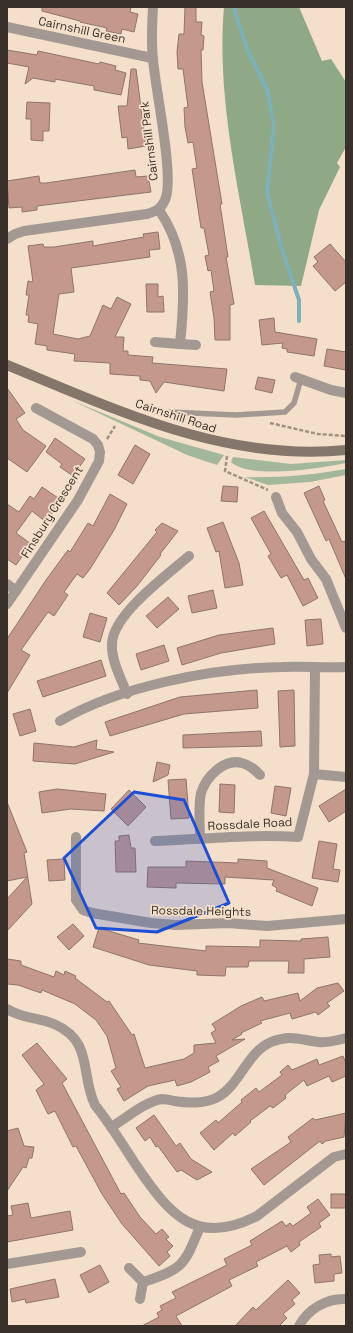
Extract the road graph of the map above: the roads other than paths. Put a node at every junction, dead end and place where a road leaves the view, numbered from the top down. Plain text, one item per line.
1 (153, 7) edge
2 (7, 27) edge
3 (152, 58) junction
4 (159, 210) junction
5 (7, 239) edge
6 (155, 342) dead end
7 (180, 344) junction
8 (196, 345) dead end
9 (7, 365) edge
10 (298, 378) joint
11 (346, 393) edge
12 (36, 408) dead end
13 (168, 412) dead end
14 (346, 450) edge
15 (276, 497) road end
16 (189, 556) dead end
17 (7, 584) edge
18 (16, 591) junction
19 (7, 604) edge
20 (346, 628) edge
21 (346, 667) edge
22 (315, 668) junction
23 (127, 694) junction
24 (60, 721) dead end
25 (314, 774) junction
26 (260, 775) dead end
27 (346, 777) edge
28 (76, 837) dead end
29 (200, 839) junction
30 (155, 841) dead end
31 (346, 919) edge
32 (7, 1009) edge
33 (346, 1038) edge
34 (111, 1127) junction
35 (346, 1154) edge
36 (200, 1226) junction
37 (81, 1252) dead end
38 (7, 1264) edge
39 (129, 1268) dead end
40 (142, 1282) junction
41 (346, 1298) edge
42 (140, 1299) dead end
43 (299, 1326) edge

1 - 3 street, Cairnshill Park
2 - 3 street, Cairnshill Green
3 - 4 street, Cairnshill Park
4 - 5 street
4 - 7 street
6 - 7 street
7 - 8 street
9 - 14 street, Cairnshill Road
10 - 11 street
10 - 13 lane
12 - 18 street, Finsbury Crescent
15 - 20 street
16 - 23 street
17 - 18 street
18 - 19 street, Finsbury Crescent
21 - 22 street
22 - 23 street
22 - 25 street, Rossdale Road
23 - 24 street
25 - 27 street
25 - 29 street, Rossdale Road
26 - 29 street
28 - 31 street, Rossdale Heights
29 - 30 street, Rossdale Road
32 - 34 street
33 - 34 street
34 - 36 street
35 - 36 street
36 - 40 street
37 - 38 street
39 - 40 street
40 - 42 street
41 - 43 street

